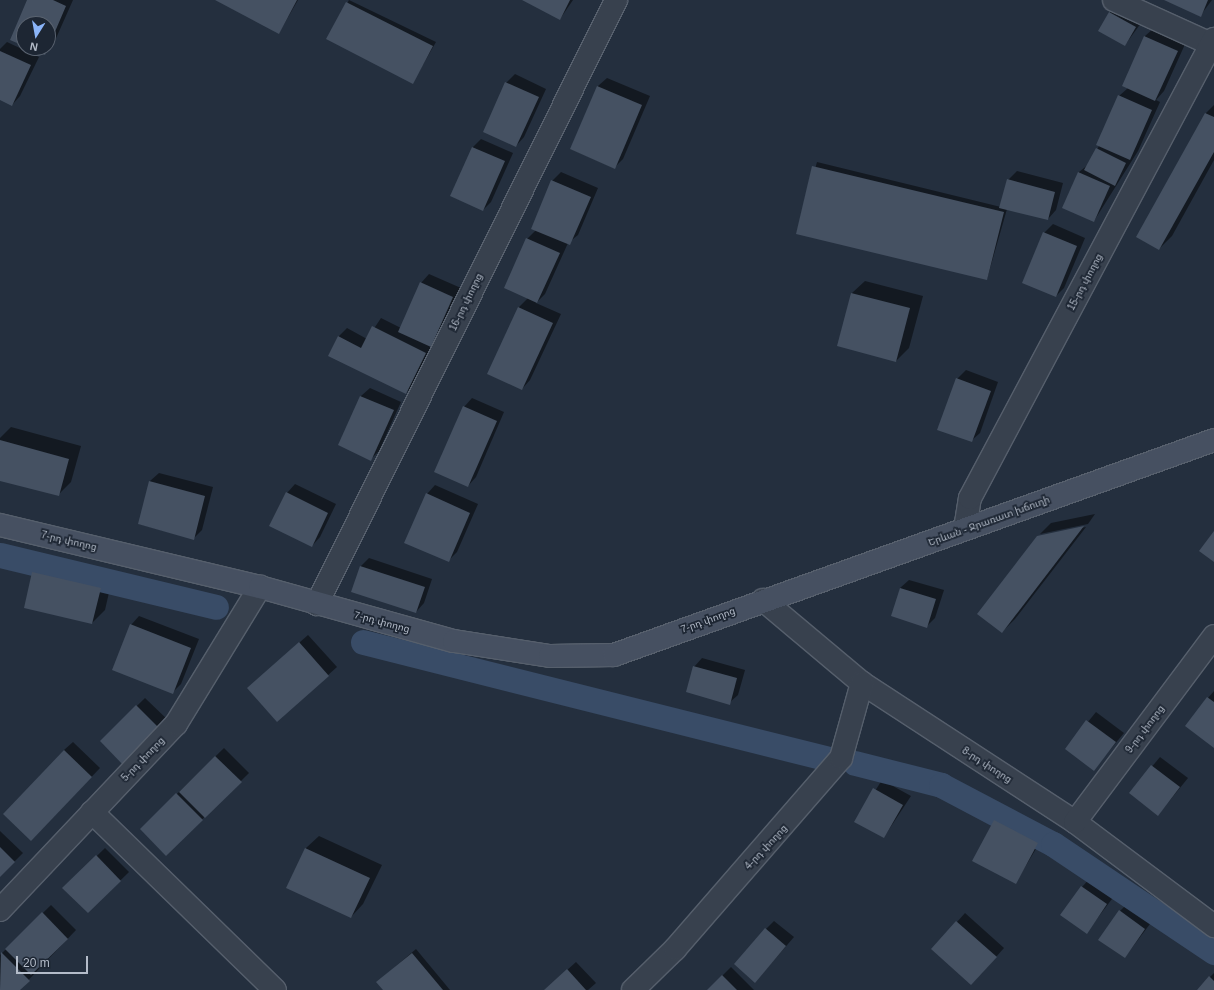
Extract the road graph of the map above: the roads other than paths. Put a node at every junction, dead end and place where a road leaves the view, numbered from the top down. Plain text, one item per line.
1 (616, 0) edge
2 (1114, 0) edge
3 (1212, 42) edge
4 (1214, 440) edge
5 (0, 525) edge
6 (965, 529) junction
7 (260, 587) junction
8 (763, 600) junction
9 (317, 604) junction
10 (1214, 636) edge
11 (862, 683) junction
12 (92, 812) junction
13 (1075, 822) junction
14 (0, 910) edge
15 (1214, 926) edge
16 (275, 990) edge
17 (633, 990) edge

1 - 9 street, 16-րդ փողոց
2 - 3 street
3 - 6 street, 15-րդ փողոց
4 - 6 main road, Երևան - Ջրառատ խճուղի
5 - 7 main road, 7-րդ փողոց
6 - 8 main road, Երևան - Ջրառատ խճուղի
7 - 9 main road, 7-րդ փողոց
7 - 12 street, 5-րդ փողոց
8 - 9 main road, 7-րդ փողոց
8 - 11 street, 8-րդ փողոց
10 - 13 street, 9-րդ փողոց
11 - 13 street, 8-րդ փողոց
11 - 17 street, 4-րդ փողոց
12 - 14 street, 5-րդ փողոց
12 - 16 street
13 - 15 street, 8-րդ փողոց

